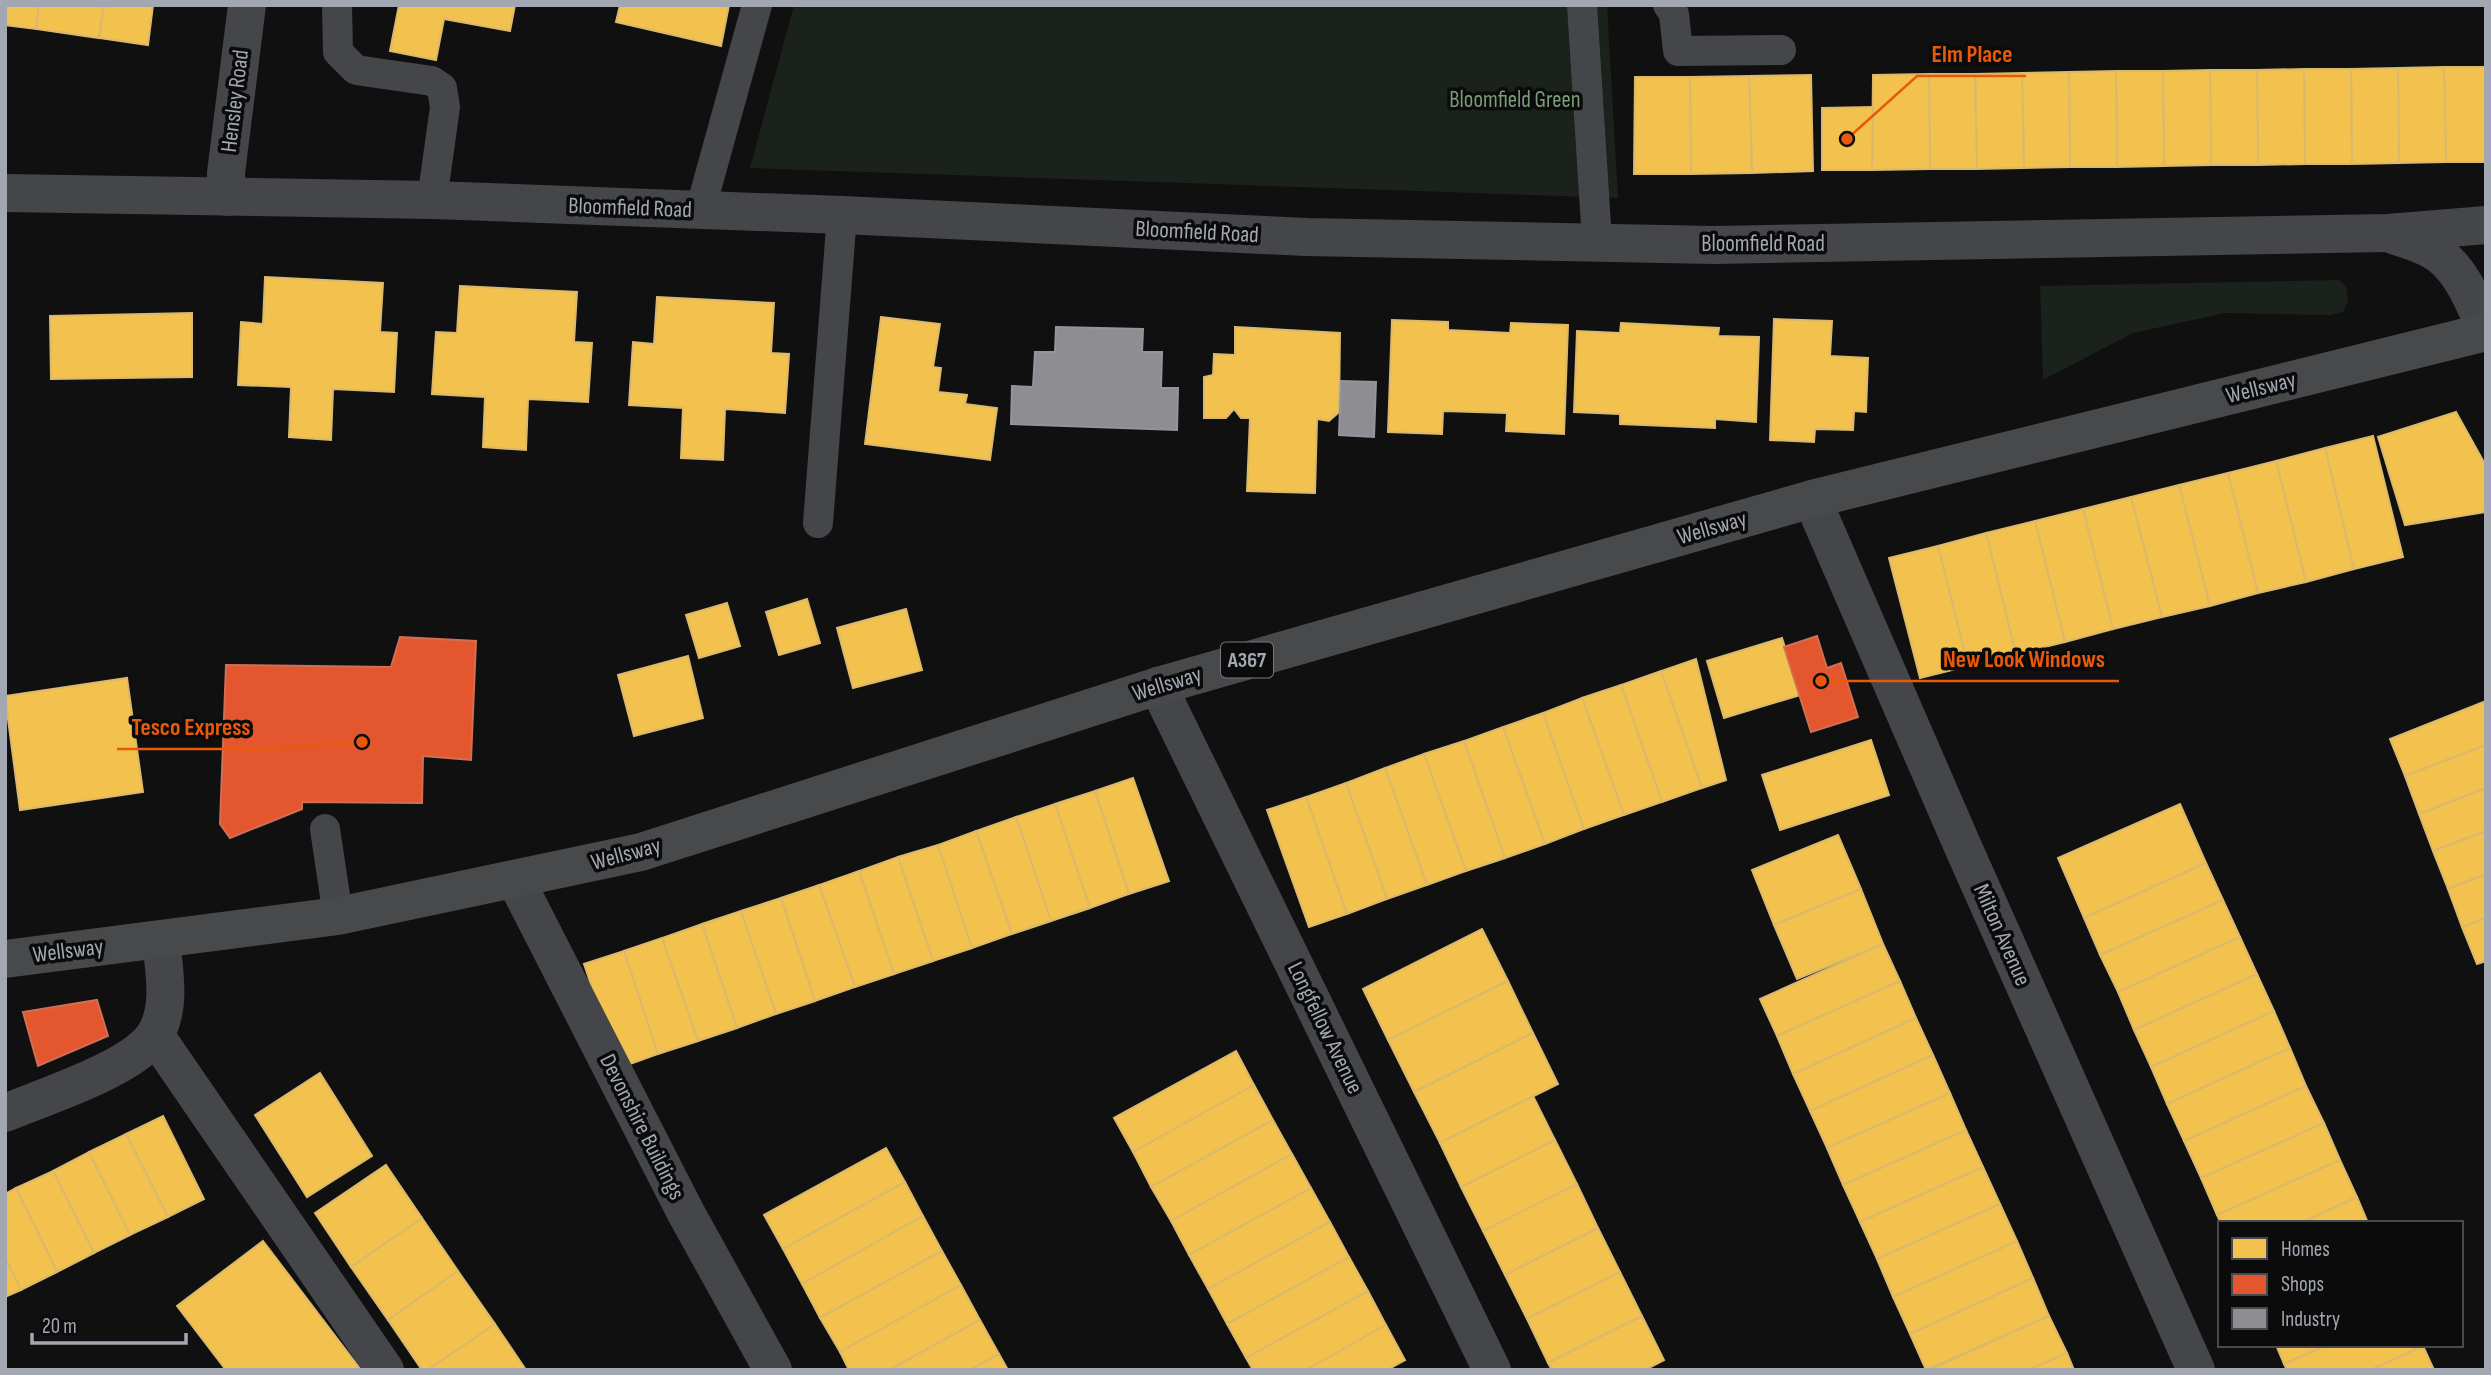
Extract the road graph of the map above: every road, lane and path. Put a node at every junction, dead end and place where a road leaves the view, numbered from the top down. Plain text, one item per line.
1 (247, 5) edge
2 (337, 5) edge
3 (757, 5) edge
4 (1582, 5) edge
5 (1668, 5) edge
6 (1781, 50) dead end
7 (5, 193) edge
8 (227, 197) junction
9 (432, 200) junction
10 (700, 211) junction
11 (842, 215) junction
12 (2486, 225) edge
13 (2388, 233) junction
14 (1597, 241) junction
15 (2486, 331) edge
16 (1812, 499) junction
17 (818, 523) dead end
18 (1158, 686) junction
19 (325, 829) dead end
20 (516, 881) junction
21 (338, 916) junction
22 (161, 940) junction
23 (5, 959) edge
24 (155, 1035) junction
25 (5, 1113) edge
26 (385, 1370) edge
27 (773, 1370) edge
28 (1492, 1370) edge
29 (2196, 1370) edge

1 - 8 street, Hensley Road
2 - 9 lane
3 - 10 lane
4 - 14 lane
5 - 6 lane
7 - 8 street, Bloomfield Road
8 - 9 street, Bloomfield Road
9 - 10 street, Bloomfield Road
10 - 11 street, Bloomfield Road
11 - 14 street, Bloomfield Road
11 - 17 lane
12 - 13 street, Bloomfield Road
13 - 14 street, Bloomfield Road
13 - 15 street, Bloomfield Road
15 - 16 main road, Wellsway / A367
16 - 18 main road, Wellsway / A367
16 - 29 street, Milton Avenue
18 - 20 main road, Wellsway / A367
18 - 28 street, Longfellow Avenue
19 - 21 lane
20 - 21 main road, Wellsway / A367
20 - 27 street, Devonshire Buildings
21 - 22 main road, Wellsway / A367
22 - 23 main road, Wellsway / A367
22 - 24 street
24 - 25 street
24 - 26 street

